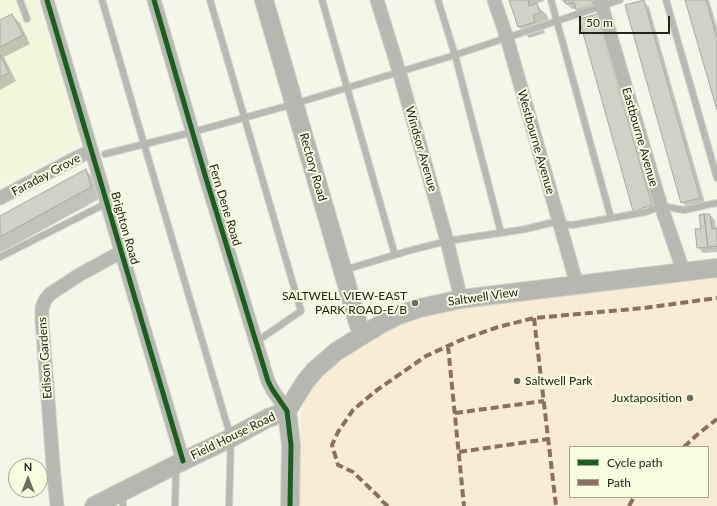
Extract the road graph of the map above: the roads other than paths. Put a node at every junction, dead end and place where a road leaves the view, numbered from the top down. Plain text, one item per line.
1 (20, 0) edge
2 (47, 0) edge
3 (102, 0) edge
4 (154, 0) edge
5 (210, 0) edge
6 (264, 0) edge
7 (322, 0) edge
8 (377, 0) edge
9 (438, 0) edge
10 (494, 0) edge
11 (551, 0) edge
12 (620, 0) edge
13 (666, 0) edge
14 (601, 3) edge
15 (27, 19) dead end
16 (557, 22) junction
17 (507, 38) junction
18 (454, 54) junction
19 (398, 71) junction
20 (347, 88) junction
21 (294, 104) junction
22 (244, 118) junction
23 (192, 132) junction
24 (144, 144) junction
25 (92, 151) junction
26 (105, 154) dead end
27 (717, 178) edge
28 (0, 198) edge
29 (107, 203) junction
30 (717, 203) edge
31 (661, 206) junction
32 (611, 218) junction
33 (559, 223) junction
34 (501, 233) junction
35 (447, 241) junction
36 (121, 252) junction
37 (395, 255) junction
38 (0, 257) edge
39 (717, 268) edge
40 (342, 270) junction
41 (684, 273) junction
42 (577, 285) junction
43 (461, 299) junction
44 (363, 334) junction
45 (256, 342) junction
46 (287, 411) junction
47 (231, 438) junction
48 (178, 463) junction
49 (123, 499) edge
50 (57, 506) edge
51 (94, 506) edge
52 (175, 506) edge
53 (229, 506) edge
54 (290, 506) edge

1 - 15 lane
2 - 25 street, Brighton Road
3 - 24 lane
4 - 23 street, Fern Dene Road
5 - 22 lane
6 - 21 street, Rectory Road
7 - 20 lane
8 - 19 street, Windsor Avenue
9 - 18 lane
10 - 17 street, Westbourne Avenue
11 - 16 lane
12 - 14 lane
13 - 27 lane
14 - 16 lane
14 - 31 street, Eastbourne Avenue
16 - 17 lane
16 - 32 lane
17 - 18 lane
17 - 33 street, Westbourne Avenue
18 - 19 lane
18 - 34 lane
19 - 20 lane
19 - 35 street, Windsor Avenue
20 - 21 lane
20 - 37 lane
21 - 22 lane
21 - 40 street, Rectory Road
22 - 23 lane
22 - 45 lane
23 - 24 lane
23 - 45 street, Fern Dene Road
24 - 26 lane
24 - 47 lane
25 - 28 street, Faraday Grove
25 - 29 street, Brighton Road
29 - 36 street, Brighton Road
29 - 38 lane
30 - 31 lane
31 - 32 lane
31 - 41 street, Eastbourne Avenue
32 - 33 lane
33 - 34 lane
33 - 42 street, Westbourne Avenue
34 - 35 lane
35 - 37 lane
35 - 43 street, Windsor Avenue
36 - 48 street, Brighton Road
36 - 50 street, Edison Gardens
37 - 40 lane
39 - 41 street, Saltwell View
40 - 44 street, Rectory Road
41 - 42 street, Saltwell View
42 - 43 street, Saltwell View
43 - 44 street, Saltwell View
44 - 46 street, Saltwell View
45 - 46 street, Fern Dene Road
46 - 47 street, Field House Road
46 - 54 street
47 - 48 street, Field House Road
47 - 53 lane
48 - 49 street, Field House Road
48 - 52 lane
49 - 51 street, Field House Road

